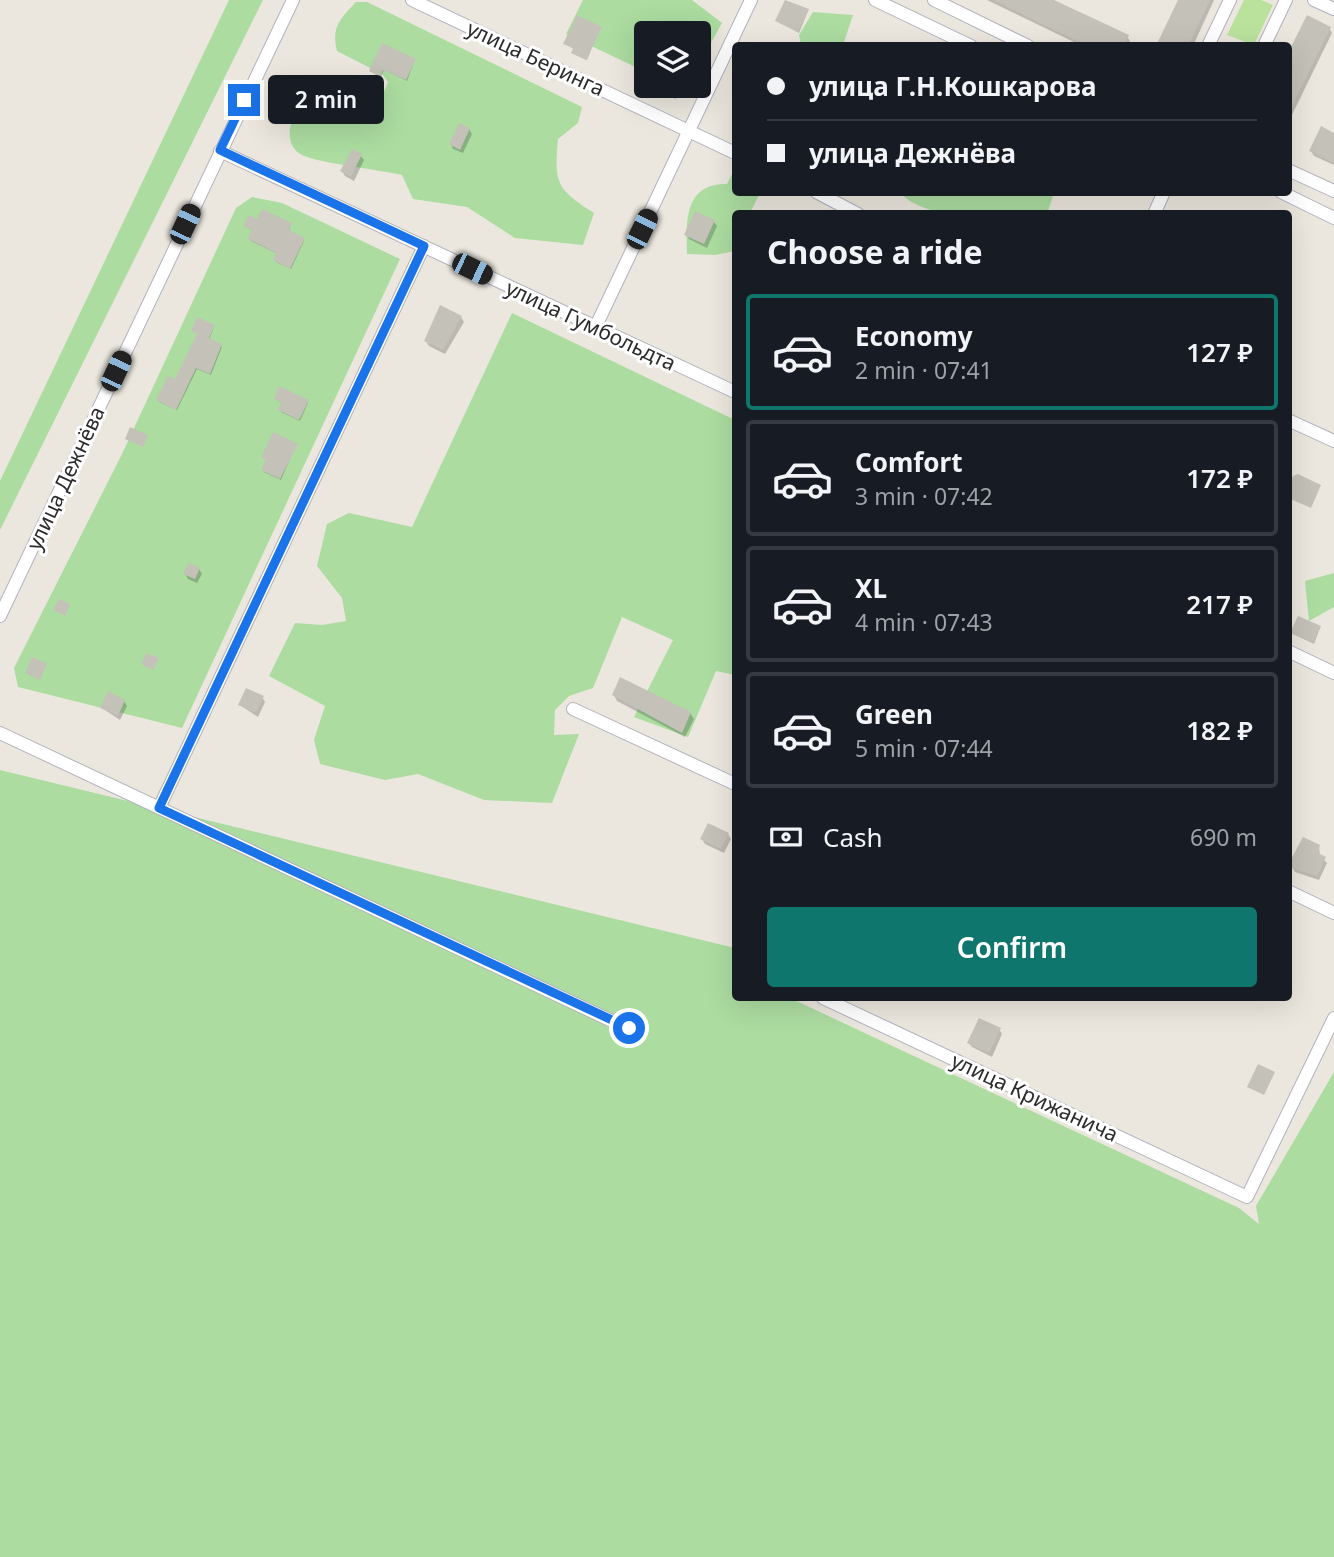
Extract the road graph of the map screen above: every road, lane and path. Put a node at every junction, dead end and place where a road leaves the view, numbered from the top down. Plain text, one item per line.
1 (293, 0) edge
2 (412, 0) edge
3 (751, 0) edge
4 (875, 0) edge
5 (934, 0) edge
6 (1230, 0) edge
7 (1286, 0) edge
8 (1314, 0) edge
9 (1334, 9) edge
10 (963, 42) edge
11 (1020, 42) edge
12 (1210, 42) edge
13 (1266, 42) edge
14 (689, 130) junction
15 (220, 150) junction
16 (732, 152) edge
17 (1292, 172) edge
18 (1334, 191) edge
19 (824, 196) edge
20 (1289, 196) edge
21 (850, 210) edge
22 (1334, 218) edge
23 (424, 246) junction
24 (595, 328) junction
25 (732, 391) edge
26 (1292, 422) edge
27 (1334, 441) edge
28 (0, 616) edge
29 (1292, 653) edge
30 (1334, 673) edge
31 (573, 709) dead end
32 (0, 733) edge
33 (732, 783) edge
34 (159, 808) junction
35 (1292, 893) edge
36 (1334, 913) edge
37 (829, 1001) edge
38 (1334, 1018) edge
39 (629, 1028) dead end

1 - 15 street, улица Дежнёва
2 - 14 street, улица Беринга
3 - 14 street
4 - 10 street
5 - 11 street
6 - 12 street
7 - 13 street
8 - 9 street
14 - 16 street, улица Беринга
14 - 24 street
15 - 23 street, улица Гумбольдта
15 - 28 street, улица Дежнёва
17 - 18 street
19 - 21 street
20 - 22 street
23 - 24 street, улица Гумбольдта
23 - 34 street
24 - 25 street, улица Гумбольдта
26 - 27 street
29 - 30 street
31 - 33 street
32 - 34 street
34 - 39 street
35 - 36 street
37 - 38 street, улица Крижанича

